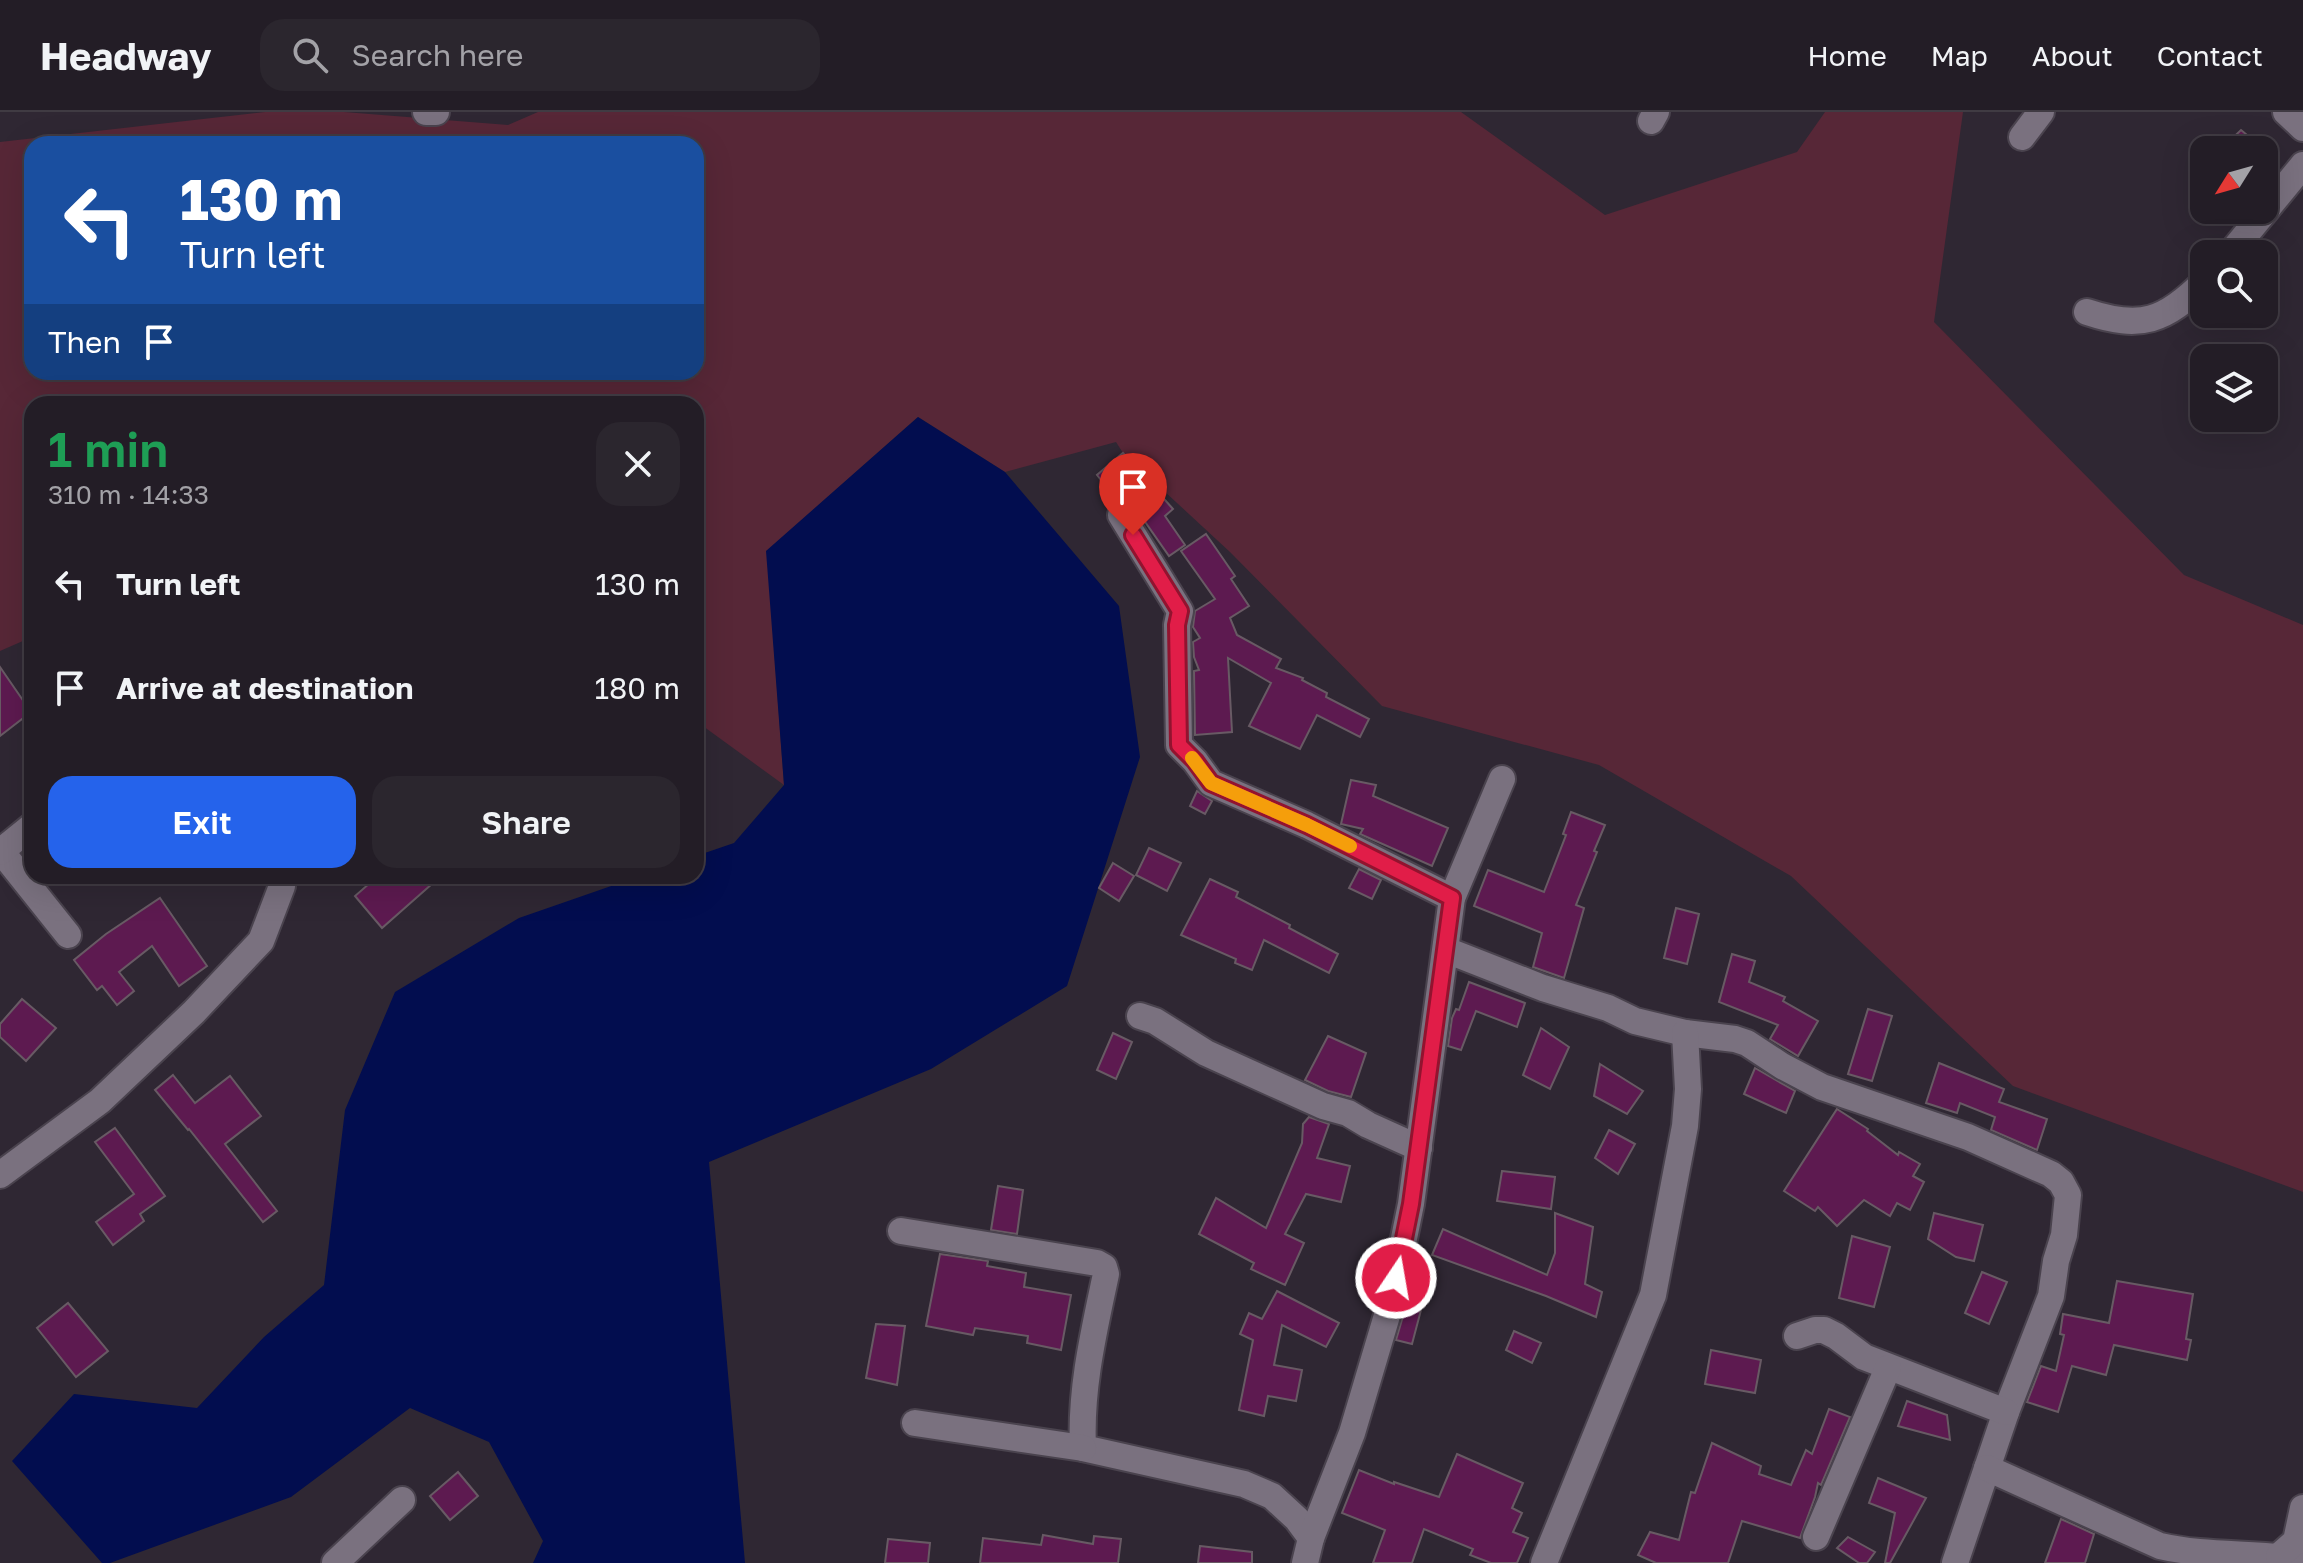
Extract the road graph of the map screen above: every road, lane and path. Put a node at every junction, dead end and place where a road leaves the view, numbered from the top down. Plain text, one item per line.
1 (426, 112) edge
2 (436, 112) edge
3 (2041, 112) edge
4 (2286, 112) edge
5 (2303, 128) edge
6 (2022, 137) dead end
7 (2303, 165) edge
8 (2241, 240) edge
9 (2190, 295) edge
10 (2087, 312) dead end
11 (1121, 515) dead end
12 (1502, 779) dead end
13 (24, 832) edge
14 (0, 851) edge
15 (24, 881) edge
16 (27, 884) edge
17 (281, 884) edge
18 (1452, 898) junction
19 (68, 935) dead end
20 (1446, 950) junction
21 (1140, 1016) dead end
22 (1685, 1033) junction
23 (1419, 1148) junction
24 (0, 1175) edge
25 (901, 1231) dead end
26 (1797, 1336) dead end
27 (1888, 1368) junction
28 (2006, 1412) junction
29 (915, 1423) dead end
30 (1083, 1448) junction
31 (1987, 1468) junction
32 (402, 1500) dead end
33 (2303, 1508) edge
34 (1816, 1537) dead end
35 (1308, 1550) edge
36 (2295, 1553) edge
37 (335, 1563) edge
38 (1544, 1563) edge
39 (1955, 1563) edge

1 - 2 street
3 - 6 street
4 - 5 street
7 - 8 street
9 - 10 street
11 - 18 street
12 - 18 street
13 - 14 street
14 - 15 street
16 - 19 street
17 - 24 street
18 - 20 street
20 - 22 street
20 - 23 street
21 - 23 street
22 - 28 street
22 - 38 street
23 - 35 street
25 - 30 street
26 - 27 street
27 - 28 street
27 - 34 street
28 - 31 street
29 - 30 street
30 - 35 street
31 - 36 street
31 - 39 street
32 - 37 street
33 - 36 street

